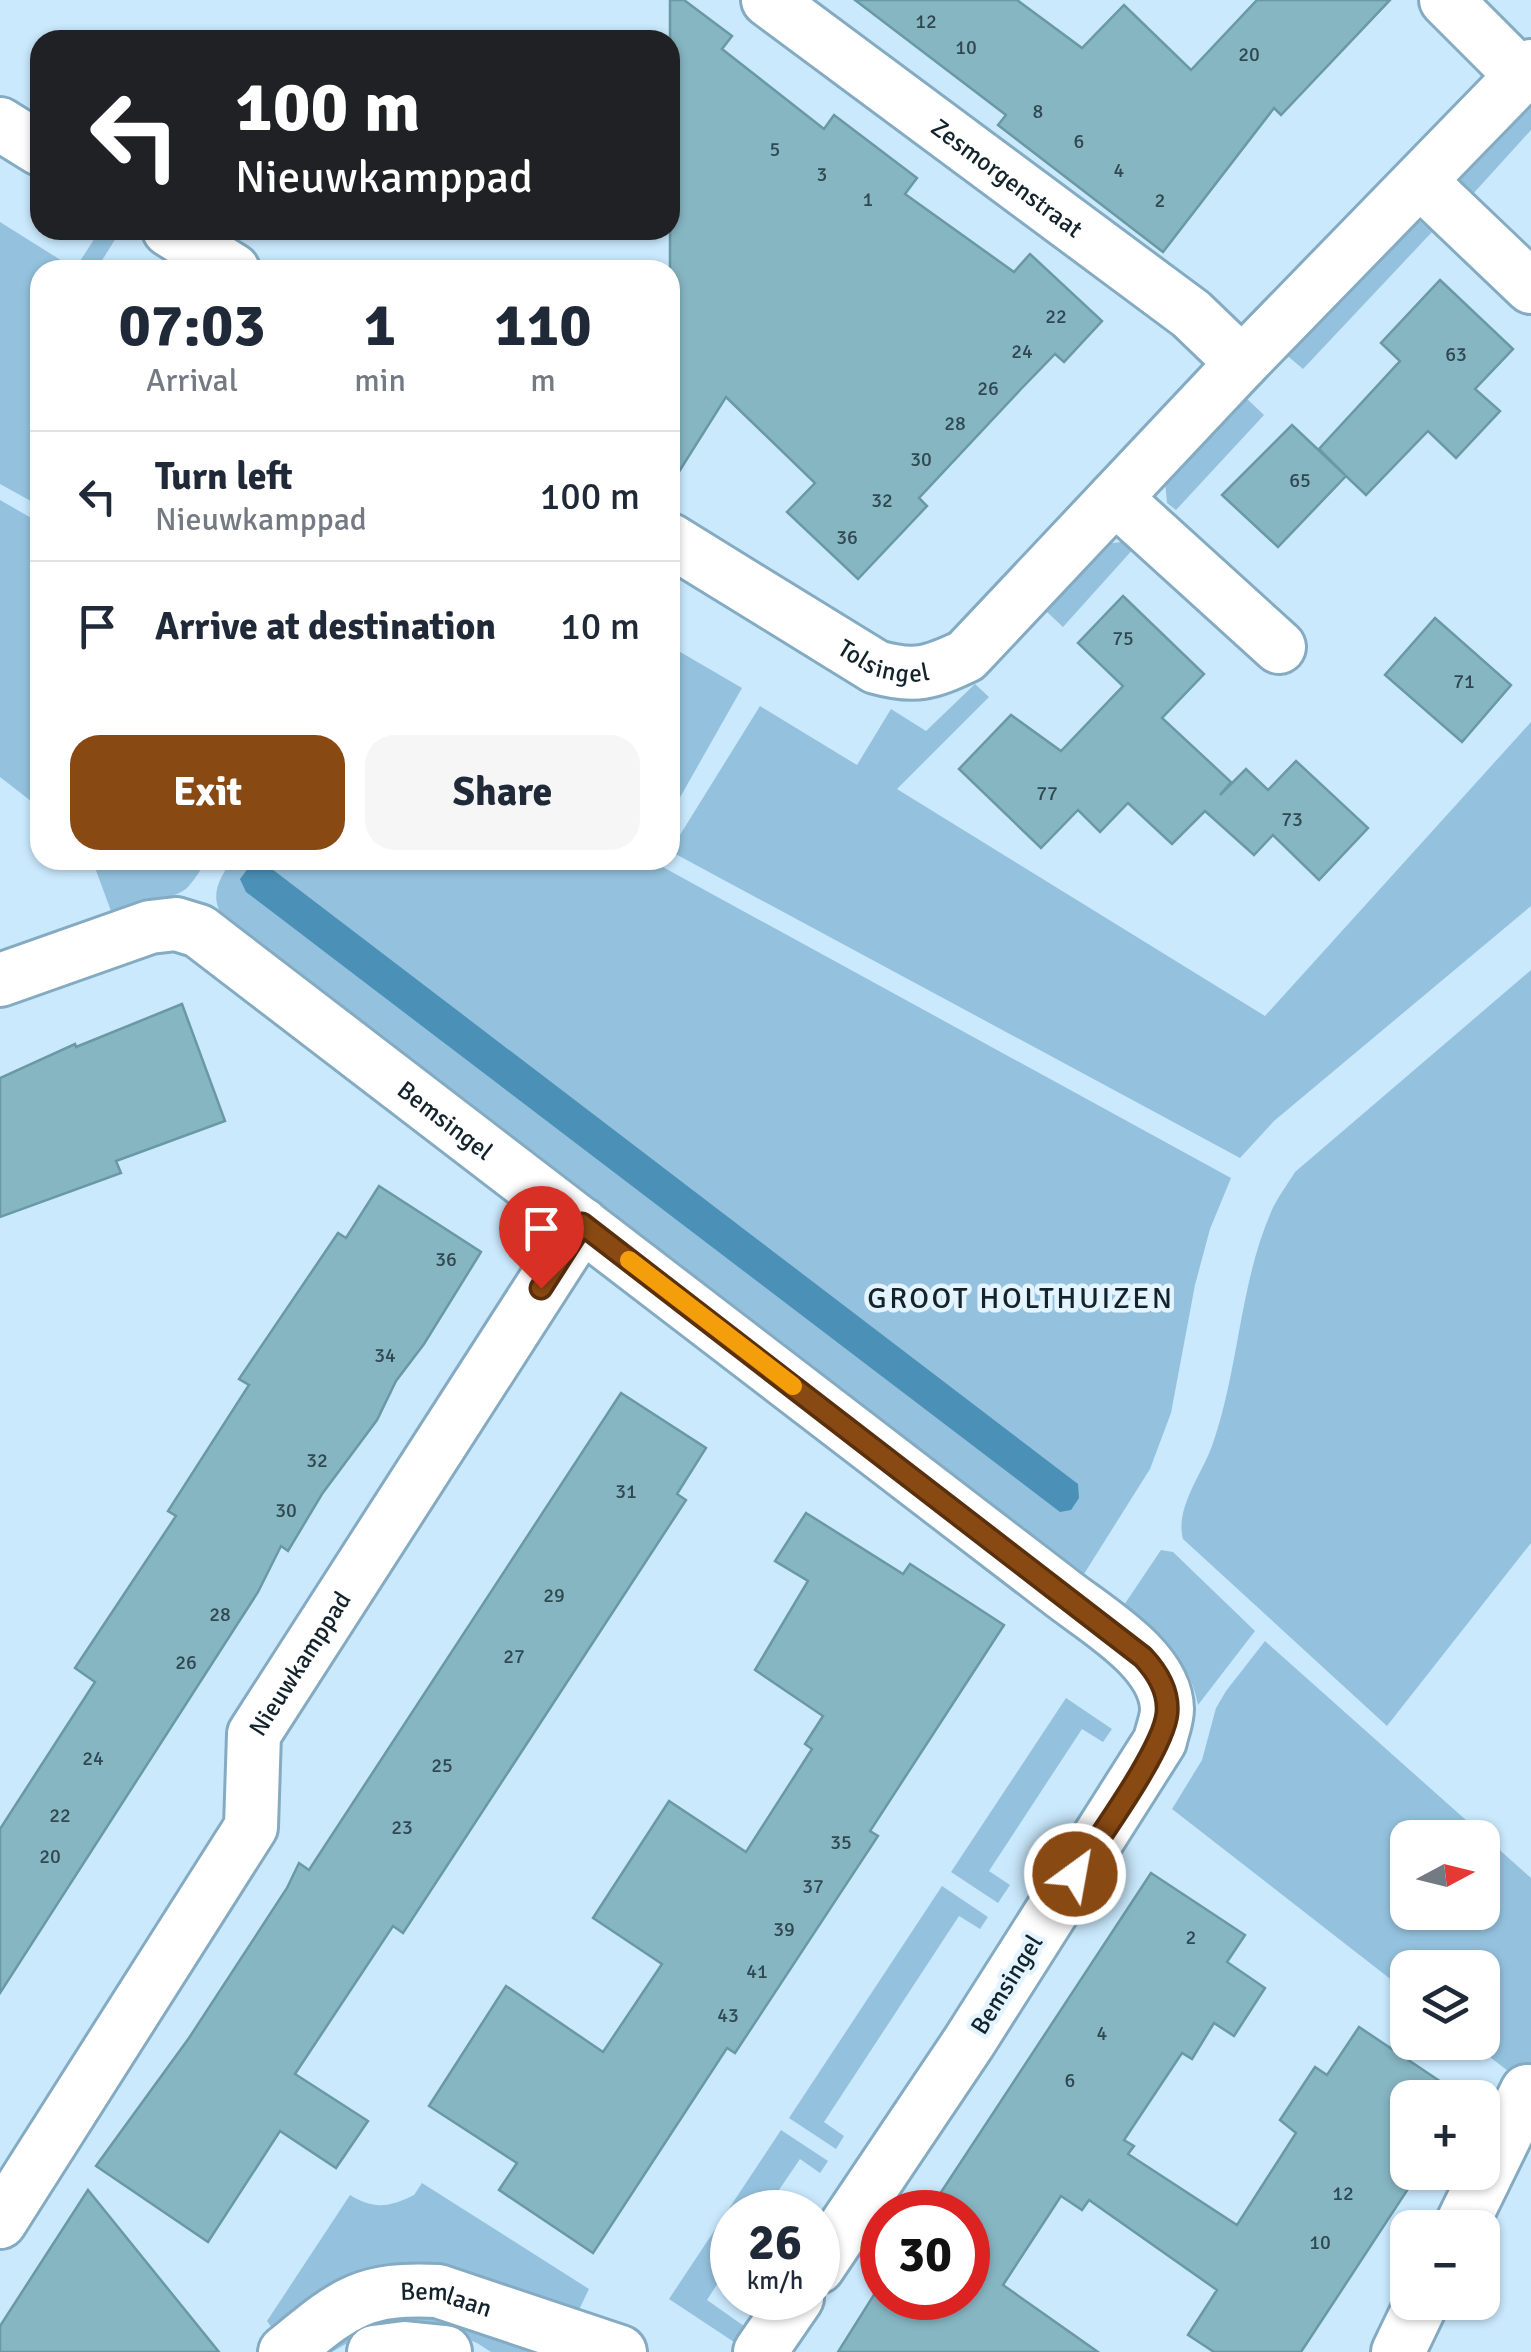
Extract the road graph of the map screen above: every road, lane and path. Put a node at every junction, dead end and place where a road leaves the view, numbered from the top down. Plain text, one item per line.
1 (768, 0) edge
2 (1446, 0) edge
3 (1526, 71) edge
4 (0, 124) edge
5 (30, 143) edge
6 (1420, 181) junction
7 (185, 240) edge
8 (217, 260) edge
9 (1531, 287) edge
10 (1242, 363) junction
11 (1115, 498) junction
12 (680, 546) edge
13 (1279, 647) dead end
14 (0, 980) edge
15 (582, 1224) junction
16 (1527, 2091) dead end
17 (1469, 2210) edge
18 (0, 2222) edge
19 (840, 2234) edge
20 (782, 2320) edge
21 (1413, 2320) edge
22 (285, 2352) edge
23 (374, 2352) edge
24 (445, 2352) edge
25 (620, 2352) edge
26 (760, 2352) edge
27 (1398, 2352) edge

1 - 10 street, Zesmorgenstraat
2 - 3 street
3 - 6 street, Tolsingel
4 - 5 street
6 - 9 street
6 - 10 street, Tolsingel
7 - 8 street
10 - 11 street, Tolsingel
11 - 12 street, Tolsingel
11 - 13 street
14 - 15 street, Bemsingel
15 - 18 street, Nieuwkamppad
15 - 19 street, Bemsingel
16 - 17 street
20 - 26 street
21 - 27 street
22 - 25 street, Bemlaan
23 - 24 street, Bemlaan

